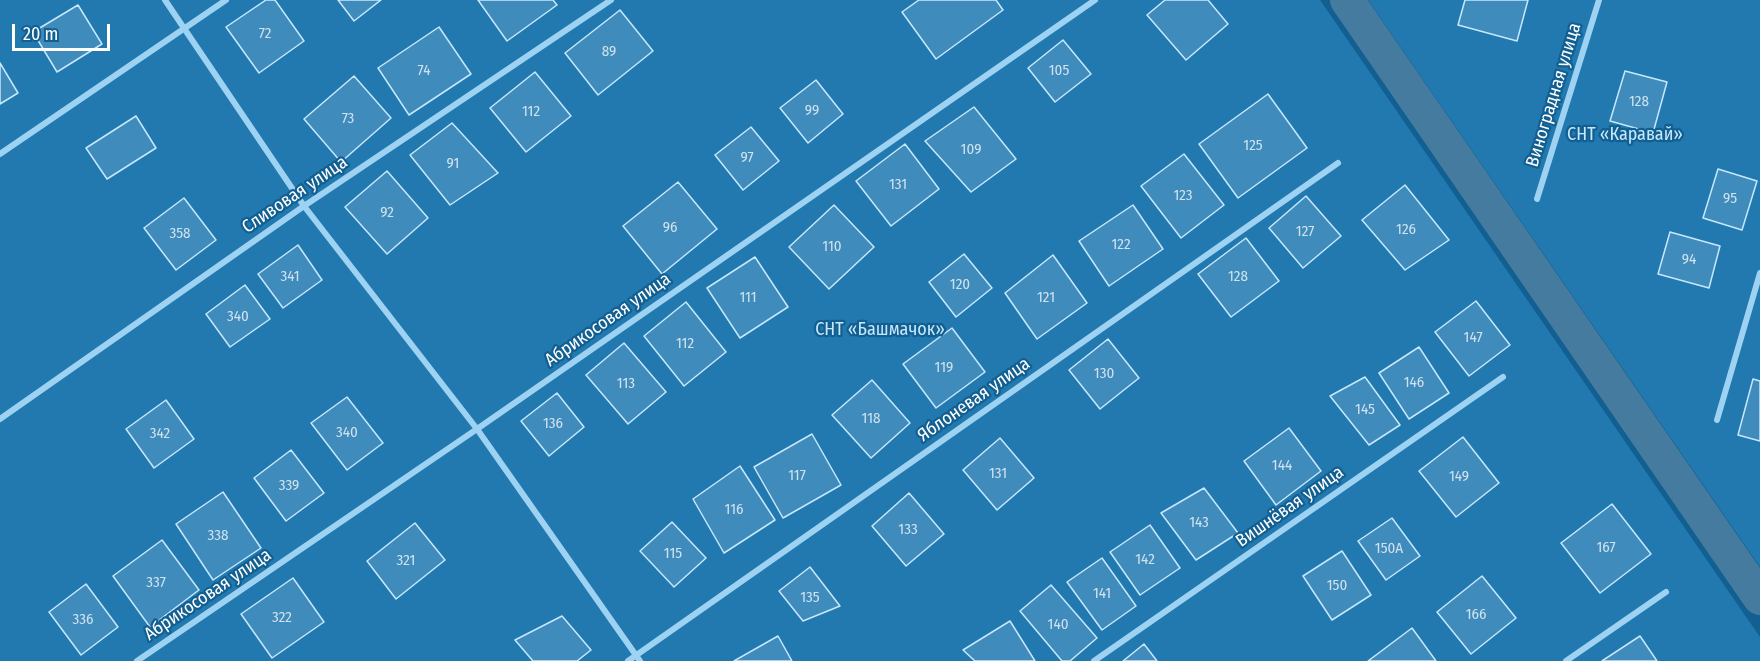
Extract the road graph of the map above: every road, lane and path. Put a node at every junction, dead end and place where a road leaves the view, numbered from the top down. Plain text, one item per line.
1 (165, 0) edge
2 (226, 0) edge
3 (611, 0) edge
4 (1095, 0) edge
5 (1599, 0) edge
6 (184, 28) junction
7 (0, 154) edge
8 (1338, 163) dead end
9 (1537, 199) dead end
10 (304, 206) junction
11 (1760, 273) edge
12 (1503, 377) dead end
13 (0, 419) edge
14 (1717, 420) dead end
15 (477, 429) junction
16 (1666, 592) dead end
17 (638, 658) edge
18 (137, 661) edge
19 (628, 661) edge
20 (1094, 661) edge
21 (1566, 661) edge

1 - 6 street
2 - 6 street
3 - 10 street, Сливовая улица
4 - 15 street, Абрикосовая улица
5 - 9 street, Виноградная улица
6 - 7 street
6 - 10 street
8 - 17 street, Яблоневая улица
10 - 13 street, Сливовая улица
10 - 15 street
11 - 14 street
12 - 20 street, Вишнёвая улица
15 - 17 street
15 - 18 street, Абрикосовая улица
16 - 21 street
17 - 19 street, Яблоневая улица

